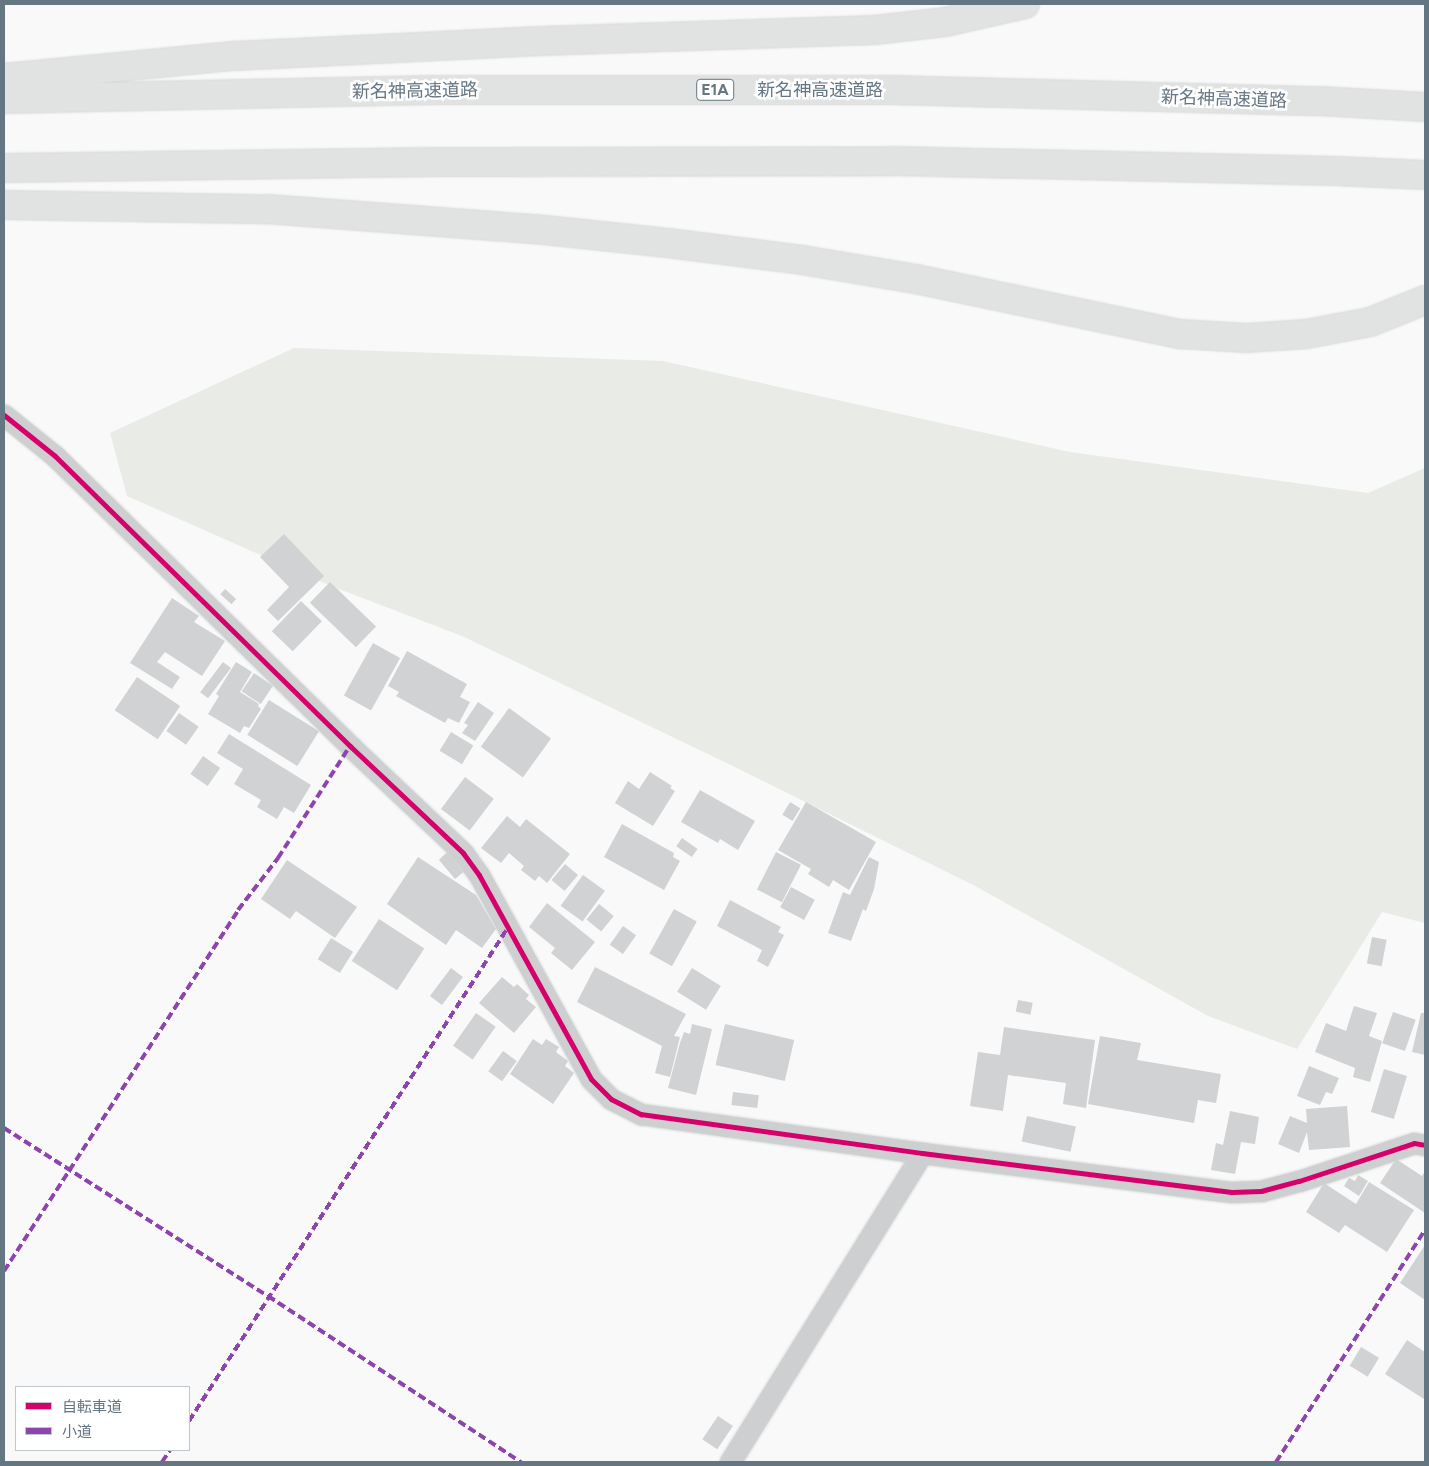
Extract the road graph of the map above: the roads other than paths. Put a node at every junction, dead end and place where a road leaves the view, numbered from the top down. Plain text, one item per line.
1 (1025, 4) edge
2 (4, 78) edge
3 (4, 99) edge
4 (1425, 107) edge
5 (4, 168) edge
6 (1425, 175) edge
7 (4, 204) edge
8 (1425, 300) edge
9 (4, 416) edge
10 (1425, 1144) edge
11 (922, 1153) junction
12 (730, 1462) edge

1 - 2 highway
3 - 4 highway, 新名神高速道路 / E1A
5 - 6 highway
7 - 8 highway
9 - 11 street
10 - 11 street
11 - 12 street

